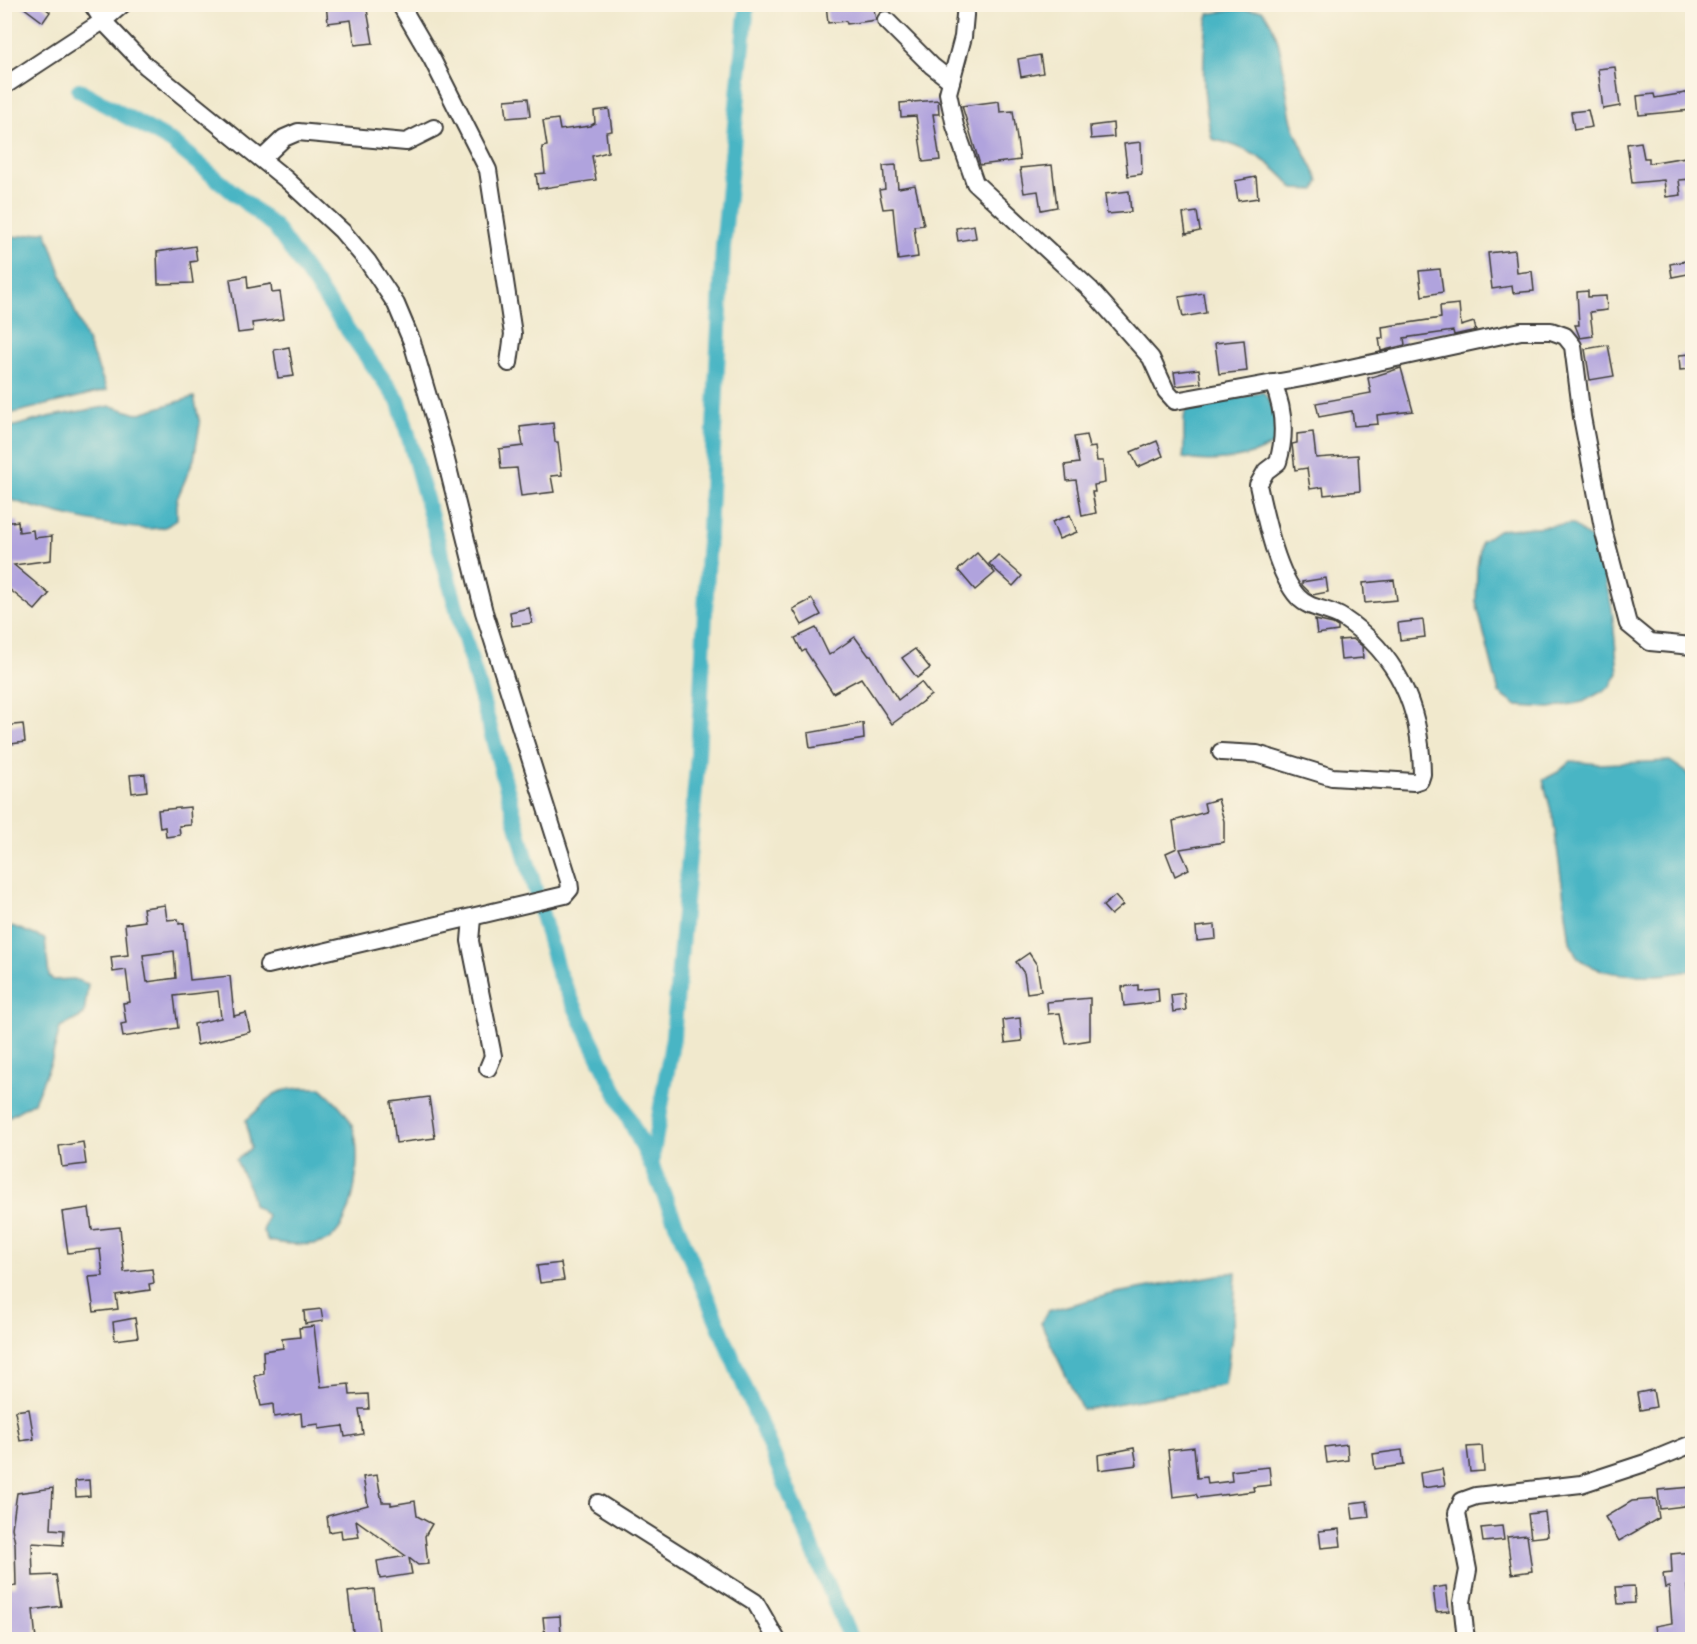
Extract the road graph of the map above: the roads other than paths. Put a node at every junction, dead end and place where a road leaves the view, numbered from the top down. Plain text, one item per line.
1 (92, 4) edge
2 (123, 4) edge
3 (400, 4) edge
4 (966, 4) edge
5 (886, 20) dead end
6 (103, 21) junction
7 (951, 81) junction
8 (4, 86) edge
9 (434, 128) dead end
10 (262, 159) junction
11 (509, 363) dead end
12 (1273, 383) junction
13 (1692, 646) edge
14 (1221, 752) dead end
15 (472, 918) junction
16 (268, 965) dead end
17 (488, 1068) dead end
18 (1692, 1444) edge
19 (598, 1503) dead end
20 (777, 1640) edge
21 (1466, 1640) edge

1 - 6 street
2 - 6 street
3 - 11 street
4 - 7 street
5 - 7 street
6 - 8 street
6 - 10 street
7 - 12 street
9 - 10 street
10 - 15 street
12 - 13 street
12 - 14 street
15 - 16 street
15 - 17 street
18 - 21 street
19 - 20 street

